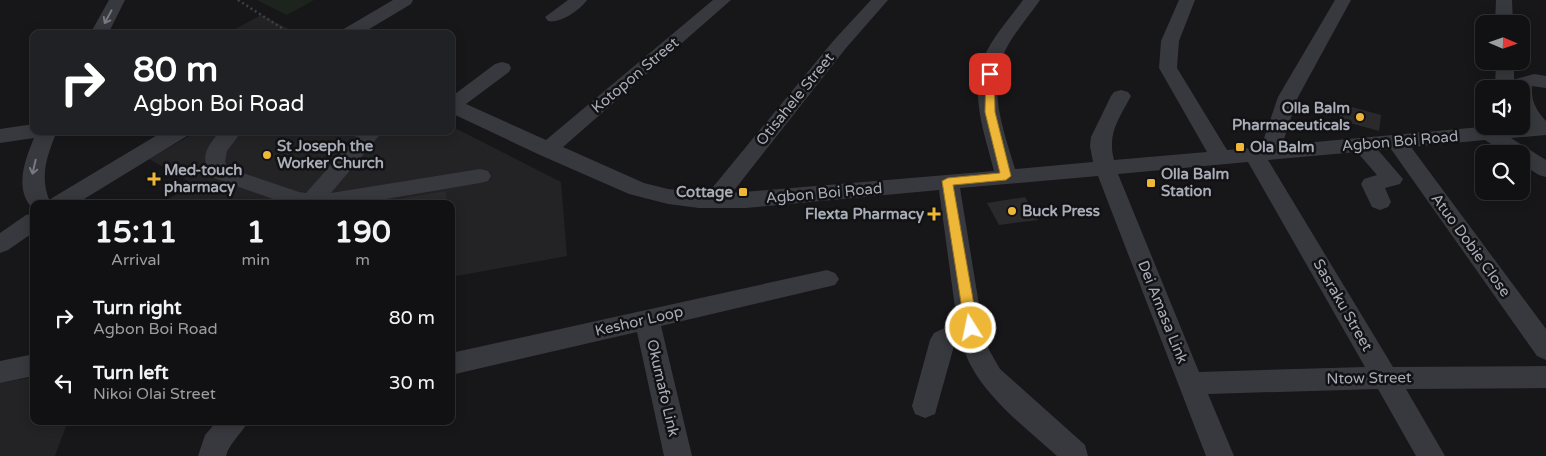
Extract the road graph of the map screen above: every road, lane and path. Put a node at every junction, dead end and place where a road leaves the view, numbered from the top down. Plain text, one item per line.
1 (116, 0) edge
2 (238, 0) edge
3 (405, 0) edge
4 (579, 0) edge
5 (723, 0) edge
6 (880, 0) edge
7 (1032, 0) edge
8 (1187, 0) edge
9 (1343, 0) edge
10 (1504, 0) edge
11 (1504, 15) edge
12 (554, 17) dead end
13 (101, 30) edge
14 (284, 30) edge
15 (355, 30) edge
16 (502, 68) dead end
17 (1546, 82) edge
18 (1121, 96) dead end
19 (455, 103) edge
20 (455, 106) edge
21 (1544, 128) edge
22 (1530, 129) edge
23 (30, 132) edge
24 (1475, 133) edge
25 (45, 135) edge
26 (173, 135) edge
27 (228, 135) edge
28 (369, 135) edge
29 (1505, 135) edge
30 (0, 136) edge
31 (1396, 141) junction
32 (1362, 144) junction
33 (548, 150) junction
34 (1256, 153) junction
35 (1221, 157) junction
36 (1105, 168) junction
37 (1546, 170) edge
38 (480, 176) dead end
39 (1006, 176) junction
40 (948, 181) junction
41 (94, 182) junction
42 (38, 200) edge
43 (55, 200) edge
44 (66, 200) edge
45 (304, 200) edge
46 (312, 200) edge
47 (332, 200) edge
48 (714, 200) junction
49 (1380, 202) dead end
50 (30, 211) edge
51 (30, 224) edge
52 (0, 225) edge
53 (0, 244) edge
54 (827, 279) dead end
55 (648, 319) junction
56 (971, 328) junction
57 (1546, 349) edge
58 (455, 363) edge
59 (30, 366) edge
60 (0, 372) edge
61 (1546, 376) edge
62 (1385, 378) junction
63 (1192, 383) junction
64 (925, 406) dead end
65 (231, 425) edge
66 (1075, 454) dead end
67 (212, 456) edge
68 (678, 456) edge
69 (1220, 456) edge
70 (1432, 456) edge

1 -> 13 street
2 - 14 path
3 - 15 street
4 - 12 street
5 - 33 street, Kotopon Street
6 - 48 street, Otisahele Street
7 - 39 street
8 - 35 street
9 - 34 street
10 - 11 street
16 - 19 street
17 - 21 street
18 - 36 street, Dei Amasa Link
20 - 33 street, Agbon Boi Road
21 - 22 street, Agbon Boi Road
23 - 30 street
24 - 31 street, Agbon Boi Road
25 -> 42 street
26 - 41 street
27 - 45 street
28 - 46 street
29 - 37 street
31 - 32 street, Agbon Boi Road
31 - 57 street, Atuo Dobie Close
32 - 34 street, Agbon Boi Road
32 - 49 street
33 - 48 street, Agbon Boi Road
34 - 35 street, Agbon Boi Road
34 - 62 street, Sasraku Street
35 - 36 street, Agbon Boi Road
36 - 39 street, Agbon Boi Road
36 - 63 street, Dei Amasa Link
38 - 47 street
39 - 40 street, Agbon Boi Road
40 - 48 street, Agbon Boi Road
40 - 56 street
41 - 43 street
41 - 44 street
50 - 52 street
51 - 53 street
54 - 55 street, Keshor Loop
55 - 58 street, Keshor Loop
55 - 68 street, Okumafo Link
56 - 64 street
56 - 66 street
59 - 60 street
61 - 62 street, Ntow Street
62 - 63 street, Ntow Street
62 - 70 street, Sasraku Street
63 - 69 street, Dei Amasa Link
65 - 67 street

